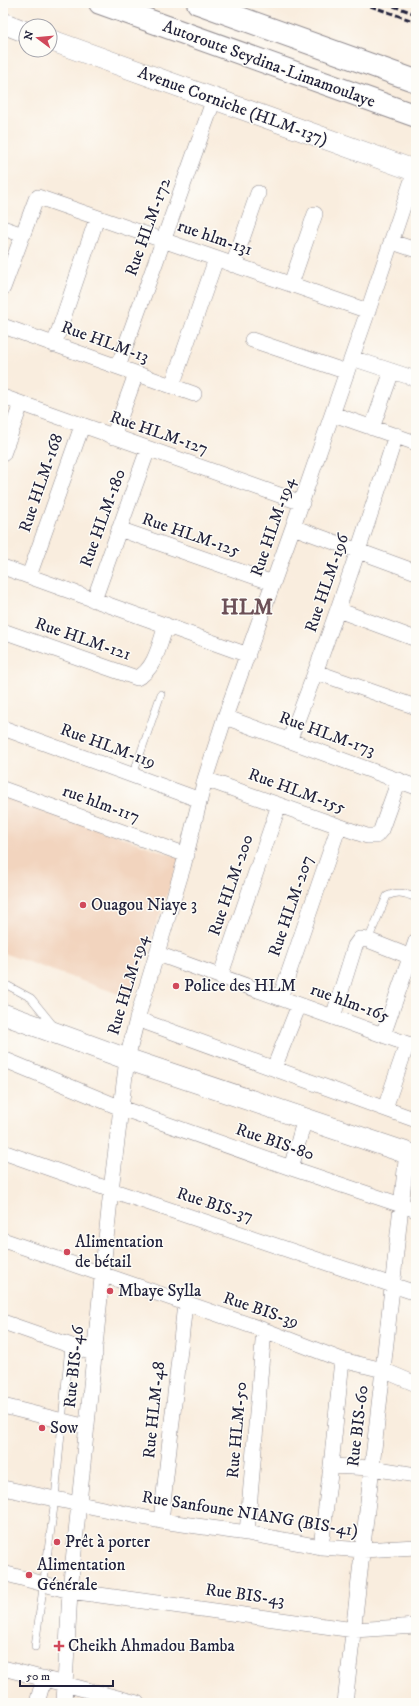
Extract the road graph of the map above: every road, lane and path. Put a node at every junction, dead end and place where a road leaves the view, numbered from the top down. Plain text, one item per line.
1 (100, 3) edge
2 (198, 3) edge
3 (3, 23) edge
4 (18, 29) edge
5 (58, 43) edge
6 (416, 81) edge
7 (214, 99) junction
8 (416, 116) edge
9 (415, 171) edge
10 (258, 193) dead end
11 (315, 214) dead end
12 (97, 218) junction
13 (3, 228) edge
14 (22, 235) junction
15 (163, 240) junction
16 (392, 242) junction
17 (416, 250) edge
18 (216, 259) junction
19 (233, 265) junction
20 (291, 284) junction
21 (3, 288) edge
22 (368, 311) junction
23 (3, 326) edge
24 (252, 340) dead end
25 (54, 345) junction
26 (352, 358) junction
27 (118, 368) junction
28 (392, 371) junction
29 (347, 372) junction
30 (136, 374) junction
31 (416, 379) edge
32 (172, 386) junction
33 (194, 394) dead end
34 (3, 397) edge
35 (21, 404) junction
36 (333, 414) junction
37 (82, 426) junction
38 (372, 428) junction
39 (396, 435) junction
40 (113, 437) junction
41 (416, 443) edge
42 (148, 450) junction
43 (3, 454) edge
44 (302, 503) junction
45 (293, 527) junction
46 (119, 530) junction
47 (359, 551) junction
48 (3, 567) edge
49 (416, 572) edge
50 (29, 576) junction
51 (273, 584) junction
52 (94, 600) junction
53 (338, 610) junction
54 (166, 626) junction
55 (3, 631) edge
56 (416, 639) edge
57 (248, 655) junction
58 (316, 672) junction
59 (161, 694) dead end
60 (416, 707) edge
61 (225, 717) junction
62 (3, 728) edge
63 (289, 740) junction
64 (133, 775) junction
65 (205, 779) junction
66 (399, 780) junction
67 (416, 787) edge
68 (3, 789) edge
69 (200, 800) junction
70 (278, 805) junction
71 (339, 826) junction
72 (187, 855) junction
73 (416, 898) edge
74 (364, 940) junction
75 (416, 941) edge
76 (158, 954) junction
77 (413, 958) edge
78 (220, 977) junction
79 (3, 983) edge
80 (280, 998) junction
81 (298, 1005) junction
82 (3, 1014) edge
83 (333, 1017) junction
84 (137, 1019) junction
85 (60, 1035) junction
86 (383, 1035) junction
87 (412, 1045) edge
88 (3, 1059) edge
89 (126, 1059) junction
90 (274, 1068) junction
91 (121, 1108) junction
92 (385, 1108) junction
93 (305, 1118) junction
94 (416, 1120) edge
95 (3, 1152) edge
96 (411, 1154) edge
97 (291, 1168) junction
98 (111, 1190) junction
99 (401, 1204) junction
100 (416, 1210) edge
101 (3, 1240) edge
102 (102, 1275) junction
103 (393, 1284) junction
104 (416, 1293) edge
105 (185, 1304) junction
106 (3, 1322) edge
107 (264, 1330) junction
108 (68, 1345) junction
109 (95, 1354) junction
110 (342, 1360) junction
111 (384, 1370) junction
112 (416, 1384) edge
113 (3, 1406) edge
114 (63, 1421) junction
115 (87, 1427) junction
116 (331, 1466) junction
117 (372, 1468) junction
118 (416, 1475) edge
119 (3, 1488) edge
120 (55, 1499) junction
121 (78, 1505) junction
122 (161, 1521) junction
123 (247, 1533) junction
124 (416, 1546) edge
125 (321, 1547) junction
126 (363, 1550) junction
127 (3, 1573) edge
128 (44, 1584) junction
129 (70, 1590) junction
130 (416, 1626) edge
131 (354, 1630) junction
132 (35, 1647) dead end
133 (3, 1668) edge
134 (44, 1678) junction
135 (64, 1685) junction
136 (37, 1703) edge
137 (64, 1703) edge
138 (137, 1703) edge
139 (345, 1703) edge

1 - 8 highway, Autoroute Seydina-Limamoulaye
2 - 6 highway, Autoroute Seydina-Limamoulaye
3 - 4 street
5 - 7 street, Avenue Corniche (HLM-137)
7 - 9 street, Avenue Corniche (HLM-137)
7 - 15 street, Rue HLM-172
9 - 16 street, Rue HLM-194
10 - 19 street
11 - 20 street
12 - 14 street, rue hlm-131
12 - 15 street, rue hlm-131
12 - 25 street
13 - 14 street
14 - 21 street
15 - 18 street, rue hlm-131
15 - 27 street, Rue HLM-172
16 - 17 street
16 - 22 street, Rue HLM-194
18 - 19 street, rue hlm-131
18 - 32 street
19 - 20 street, rue hlm-131
20 - 22 street, rue hlm-131
22 - 26 street, Rue HLM-194
23 - 25 street, Rue HLM-13
24 - 29 street
25 - 27 street, Rue HLM-13
26 - 28 street
26 - 29 street, Rue HLM-194
27 - 30 street, Rue HLM-13
28 - 31 street
28 - 38 street
29 - 36 street, Rue HLM-194
30 - 32 street, Rue HLM-13
30 - 40 street
32 - 33 street, Rue HLM-13
34 - 35 street, Rue HLM-127
35 - 37 street, Rue HLM-127
35 - 43 street
36 - 38 street
36 - 44 street, Rue HLM-194
37 - 40 street, Rue HLM-127
37 - 50 street, Rue HLM-168
38 - 39 street
39 - 41 street
39 - 47 street, Rue HLM-196
40 - 42 street, Rue HLM-127
42 - 44 street, Rue HLM-127
42 - 46 street, Rue HLM-180
44 - 45 street, Rue HLM-194
45 - 47 street
45 - 51 street, Rue HLM-194
46 - 51 street, Rue HLM-125
46 - 52 street, Rue HLM-180
47 - 49 street
47 - 53 street, Rue HLM-196
48 - 50 street
50 - 52 street
51 - 57 street, Rue HLM-194
52 - 54 street
53 - 56 street
53 - 58 street, Rue HLM-196
54 - 55 street, Rue HLM-121
54 - 57 street
57 - 61 street, Rue HLM-194
58 - 60 street
58 - 63 street, Rue HLM-196
59 - 64 lane
61 - 63 street, Rue HLM-173
61 - 65 street, Rue HLM-194
62 - 64 street, Rue HLM-119
63 - 66 street, Rue HLM-173
64 - 69 street, Rue HLM-119
65 - 69 street, Rue HLM-194
65 - 70 street, Rue HLM-155
66 - 67 street, Rue HLM-173
66 - 71 street, Rue HLM-155
68 - 72 street, rue hlm-117
69 - 72 street, Rue HLM-194
70 - 71 street, Rue HLM-155
70 - 78 street, Rue HLM-200
71 - 80 street, Rue HLM-207
72 - 76 street, Rue HLM-194
73 - 74 lane
74 - 77 street
74 - 83 street
75 - 77 street
76 - 78 street, rue hlm-165
76 - 84 street, Rue HLM-194
77 - 86 street
78 - 80 street, rue hlm-165
79 - 85 lane
80 - 81 street, rue hlm-165
81 - 83 street, rue hlm-165
81 - 90 street
82 - 85 street
83 - 86 street, rue hlm-165
84 - 89 street, Rue HLM-194
84 - 90 street
85 - 89 street
86 - 87 street, rue hlm-165
87 - 92 street
88 - 91 street, Rue BIS-80
89 - 91 street, Rue BIS-46
89 - 93 street
90 - 92 street
91 - 97 street, Rue BIS-80
91 - 98 street, Rue BIS-46
92 - 94 street
93 - 96 street
93 - 97 street
95 - 98 street, Rue BIS-37
96 - 99 street, Rue BIS-60
97 - 99 street, Rue BIS-80
98 - 102 street, Rue BIS-46
98 - 103 street, Rue BIS-37
99 - 100 street, Rue BIS-80
99 - 103 street, Rue BIS-60
101 - 102 street, Rue BIS-39
102 - 105 street, Rue BIS-39
102 - 109 street, Rue BIS-46
103 - 104 street, Rue BIS-37
103 - 111 street, Rue BIS-60
105 - 107 street, Rue BIS-39
105 - 122 street, Rue HLM-48
106 - 108 street
107 - 110 street, Rue BIS-39
107 - 123 street, Rue HLM-50
108 - 109 street
108 - 114 lane
109 - 115 street, Rue BIS-46
110 - 111 street, Rue BIS-39
110 - 116 street
111 - 112 street, Rue BIS-39
111 - 117 street, Rue BIS-60
113 - 114 street
114 - 115 street
114 - 120 lane
115 - 121 street, Rue BIS-46
116 - 117 street
116 - 125 street
117 - 118 street
117 - 126 street, Rue BIS-60
119 - 120 street, Rue Sanfoune NIANG (BIS-41)
120 - 121 street, Rue Sanfoune NIANG (BIS-41)
120 - 128 lane
121 - 122 street, Rue Sanfoune NIANG (BIS-41)
121 - 129 street, Rue BIS-46
122 - 123 street, Rue Sanfoune NIANG (BIS-41)
123 - 125 street, Rue Sanfoune NIANG (BIS-41)
124 - 126 street, Rue Sanfoune NIANG (BIS-41)
125 - 126 street, Rue Sanfoune NIANG (BIS-41)
126 - 131 street, Rue BIS-60
127 - 128 street, Rue BIS-43
128 - 129 street, Rue BIS-43
128 - 132 lane
129 - 131 street, Rue BIS-43
129 - 135 street, Rue BIS-46
130 - 131 street, Rue BIS-43
131 - 139 street, Rue BIS-60
133 - 134 street
134 - 135 street
134 - 136 street
135 - 137 street, Rue BIS-46
135 - 138 street

